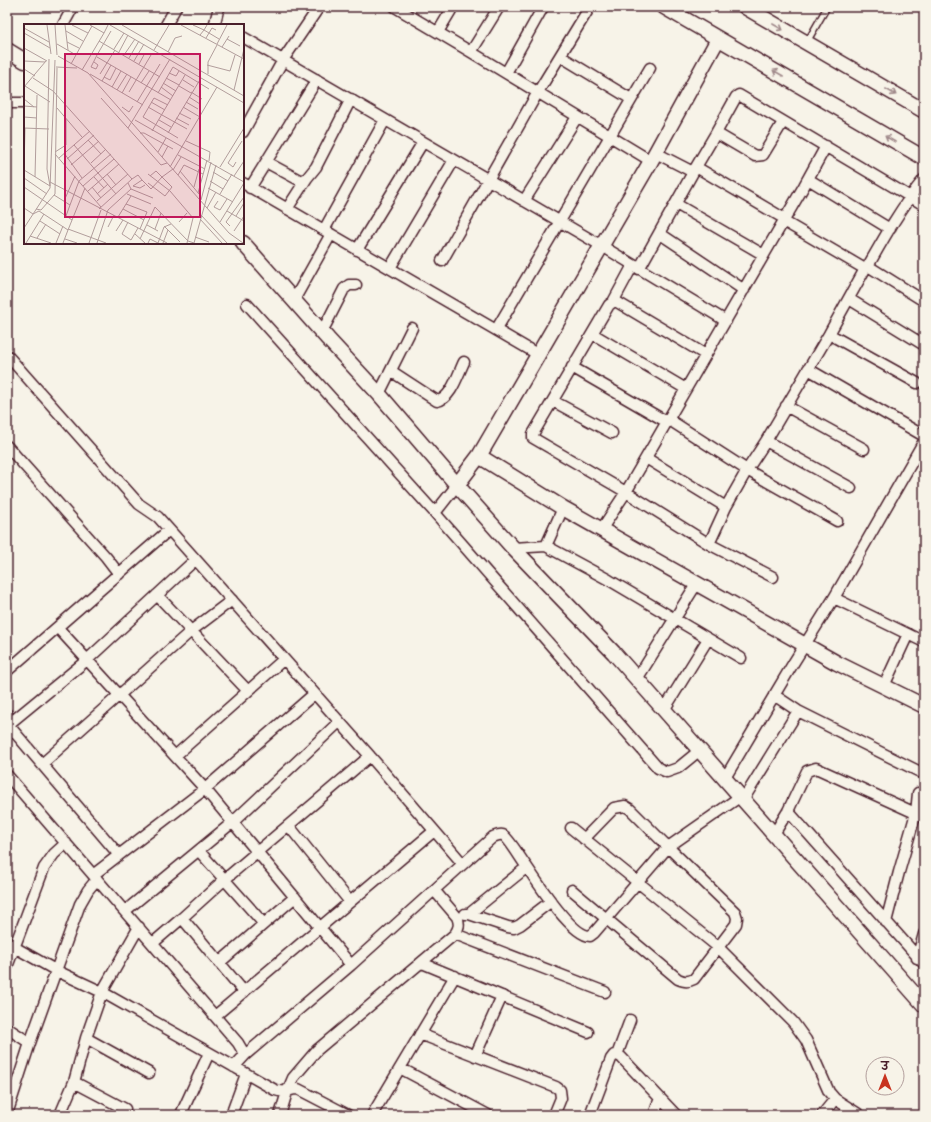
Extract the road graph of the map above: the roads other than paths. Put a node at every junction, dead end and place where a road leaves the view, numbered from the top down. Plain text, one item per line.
1 (73, 7) edge
2 (176, 7) edge
3 (220, 7) edge
4 (319, 7) edge
5 (453, 7) edge
6 (499, 7) edge
7 (544, 7) edge
8 (664, 7) edge
9 (745, 7) edge
10 (827, 7) edge
11 (400, 8) edge
12 (588, 10) dead end
13 (64, 24) edge
14 (167, 24) edge
15 (217, 24) edge
16 (438, 32) junction
17 (244, 38) edge
18 (718, 39) junction
19 (807, 43) junction
20 (7, 50) edge
21 (471, 52) junction
22 (560, 56) junction
23 (24, 60) edge
24 (283, 60) junction
25 (650, 68) dead end
26 (506, 73) junction
27 (316, 79) junction
28 (538, 92) junction
29 (351, 99) junction
30 (631, 99) junction
31 (7, 103) edge
32 (24, 103) edge
33 (924, 111) edge
34 (578, 117) junction
35 (385, 120) junction
36 (783, 122) junction
37 (244, 130) edge
38 (716, 134) junction
39 (610, 136) junction
40 (424, 142) junction
41 (826, 146) junction
42 (653, 157) junction
43 (924, 158) edge
44 (454, 160) junction
45 (266, 162) junction
46 (694, 169) junction
47 (307, 178) junction
48 (808, 179) junction
49 (924, 179) edge
50 (488, 180) junction
51 (247, 186) edge
52 (909, 197) junction
53 (524, 201) junction
54 (676, 204) junction
55 (924, 206) edge
56 (287, 209) junction
57 (784, 220) junction
58 (560, 222) junction
59 (890, 229) junction
60 (328, 232) junction
61 (659, 233) junction
62 (244, 244) edge
63 (602, 246) junction
64 (358, 250) junction
65 (764, 255) junction
66 (442, 261) dead end
67 (636, 267) junction
68 (390, 268) junction
69 (867, 268) junction
70 (356, 285) dead end
71 (744, 290) junction
72 (294, 300) junction
73 (849, 300) junction
74 (924, 301) edge
75 (612, 302) junction
76 (247, 304) dead end
77 (726, 321) junction
78 (412, 328) dead end
79 (496, 330) junction
80 (322, 332) junction
81 (593, 334) junction
82 (829, 334) junction
83 (924, 345) edge
84 (7, 355) edge
85 (538, 355) junction
86 (706, 355) junction
87 (464, 362) dead end
88 (572, 367) junction
89 (808, 369) junction
90 (391, 371) junction
91 (917, 383) dead end
92 (686, 389) junction
93 (379, 394) junction
94 (553, 401) junction
95 (786, 406) junction
96 (668, 420) junction
97 (612, 433) dead end
98 (924, 436) edge
99 (766, 441) junction
100 (924, 441) edge
101 (7, 446) edge
102 (864, 449) dead end
103 (480, 456) junction
104 (646, 458) junction
105 (747, 470) junction
106 (457, 485) junction
107 (851, 488) dead end
108 (626, 492) junction
109 (726, 507) junction
110 (563, 508) junction
111 (435, 514) junction
112 (837, 521) dead end
113 (169, 530) junction
114 (601, 530) junction
115 (709, 544) junction
116 (546, 546) junction
117 (513, 548) junction
118 (196, 560) junction
119 (119, 574) junction
120 (774, 577) dead end
121 (697, 583) junction
122 (157, 596) junction
123 (834, 598) junction
124 (232, 600) junction
125 (674, 618) junction
126 (58, 628) junction
127 (191, 631) junction
128 (908, 634) junction
129 (708, 639) junction
130 (924, 642) edge
131 (805, 644) junction
132 (741, 658) dead end
133 (284, 659) junction
134 (87, 660) junction
135 (7, 672) edge
136 (637, 679) junction
137 (884, 686) junction
138 (248, 691) junction
139 (314, 694) junction
140 (119, 695) junction
141 (774, 695) junction
142 (924, 706) edge
143 (664, 710) junction
144 (798, 711) junction
145 (7, 714) edge
146 (339, 722) junction
147 (9, 728) edge
148 (700, 750) junction
149 (175, 756) junction
150 (370, 756) junction
151 (42, 764) junction
152 (924, 774) edge
153 (7, 775) edge
154 (724, 778) junction
155 (206, 789) junction
156 (918, 793) dead end
157 (742, 798) junction
158 (788, 811) junction
159 (920, 815) edge
160 (233, 822) junction
161 (289, 826) junction
162 (571, 828) dead end
163 (434, 831) junction
164 (774, 834) junction
165 (584, 839) junction
166 (66, 844) junction
167 (668, 847) junction
168 (199, 850) junction
169 (258, 852) junction
170 (119, 855) junction
171 (463, 864) junction
172 (527, 867) junction
173 (95, 877) junction
174 (224, 880) junction
175 (638, 882) junction
176 (434, 890) junction
177 (572, 890) dead end
178 (295, 898) junction
179 (350, 902) junction
180 (550, 902) junction
181 (125, 911) junction
182 (469, 914) junction
183 (457, 917) junction
184 (182, 918) junction
185 (606, 919) junction
186 (886, 922) junction
187 (264, 924) junction
188 (139, 927) junction
189 (320, 927) junction
190 (455, 934) junction
191 (924, 934) edge
192 (153, 943) junction
193 (11, 945) edge
194 (718, 947) junction
195 (921, 961) edge
196 (219, 963) junction
197 (422, 963) junction
198 (351, 965) junction
199 (7, 967) edge
200 (57, 971) junction
201 (455, 976) junction
202 (102, 992) junction
203 (244, 992) junction
204 (605, 992) dead end
205 (502, 996) junction
206 (924, 1005) edge
207 (215, 1016) junction
208 (630, 1020) dead end
209 (7, 1028) edge
210 (588, 1032) dead end
211 (420, 1034) junction
212 (86, 1038) junction
213 (30, 1042) junction
214 (209, 1053) junction
215 (245, 1055) junction
216 (618, 1055) junction
217 (475, 1056) junction
218 (234, 1067) junction
219 (400, 1068) junction
220 (149, 1072) dead end
221 (246, 1074) junction
222 (74, 1082) junction
223 (286, 1092) junction
224 (660, 1098) junction
225 (835, 1098) junction
226 (125, 1109) dead end
227 (182, 1112) dead end
228 (334, 1112) edge
229 (7, 1114) edge
230 (60, 1115) edge
231 (231, 1115) edge
232 (280, 1115) edge
233 (348, 1115) edge
234 (372, 1115) edge
235 (488, 1115) edge
236 (554, 1115) edge
237 (590, 1115) edge
238 (654, 1115) edge
239 (676, 1115) edge
240 (822, 1115) edge
241 (860, 1115) edge

1 - 13 street
2 - 14 street
3 - 15 street
4 - 24 street
5 - 16 street
6 - 21 street
7 - 26 street
8 - 18 street
9 -> 19 street
10 - 19 lane
11 - 16 street
12 - 22 street
16 - 21 street
17 - 24 street
18 - 42 street
43 -> 18 street
19 -> 33 street
20 - 23 street
21 - 26 street
22 - 28 street
22 - 30 street
24 - 27 street
24 - 37 street
25 - 30 street
26 - 28 street
27 - 29 street
27 - 45 street
28 - 34 street
28 - 50 street
29 - 35 street
29 - 47 street
30 - 39 street
31 - 32 street
34 - 39 street
34 - 53 street
35 - 40 street
35 - 60 street
36 - 38 street
36 - 38 street
36 - 41 street
38 - 46 street
39 - 42 street
39 - 58 street
40 - 44 street
40 - 64 street
41 - 48 street
41 - 52 street
42 - 46 street
42 - 63 street
44 - 50 street
44 - 68 street
45 - 47 street
45 - 51 street
46 - 54 street
46 - 57 street
47 - 56 street
48 - 57 street
48 - 59 street
49 - 52 street
50 - 53 street
50 - 66 street
51 - 56 street
52 - 55 street
52 - 59 street
53 - 58 street
54 - 61 street
54 - 65 street
56 - 60 street
57 - 65 street
57 - 69 street
58 - 63 street
58 - 79 street
59 - 69 street
60 - 64 street
60 - 72 street
61 - 67 street
61 - 71 street
62 - 72 street
63 - 67 street
63 - 85 street
64 - 68 street
65 - 71 street
67 - 75 street
67 - 77 street
68 - 79 street
69 - 73 street
69 - 74 street
70 - 80 street
71 - 77 street
72 - 80 street
73 - 82 street
73 - 83 street
75 - 81 street
75 - 86 street
76 - 111 street
77 - 86 street
78 - 90 street
79 - 85 street
80 - 93 street
81 - 88 street
81 - 92 street
82 - 89 street
82 - 91 street
84 - 113 street
85 - 103 street
86 - 92 street
87 - 90 street
88 - 94 street
88 - 96 street
89 - 95 street
89 - 98 street
90 - 93 street
92 - 96 street
93 - 106 street
94 - 97 street
94 - 108 street
95 - 99 street
95 - 102 street
96 - 104 street
96 - 105 street
99 - 105 street
99 - 107 street
100 - 123 street
101 - 119 street
103 - 106 street
103 - 110 street
104 - 108 street
104 - 109 street
105 - 109 street
105 - 112 street
106 - 111 street
106 - 117 street
108 - 114 street
108 - 115 street
109 - 115 street
110 - 114 street
110 - 116 street
111 - 148 street
113 - 118 street
113 - 119 street
114 - 121 street
115 - 120 street
116 - 117 street
116 - 125 street
117 - 136 street
118 - 122 street
118 - 124 street
119 - 126 street
121 - 125 street
121 - 131 street
122 - 127 street
122 - 134 street
123 - 128 street
123 - 131 street
124 - 127 street
124 - 133 street
125 - 129 street
125 - 136 street
126 - 134 street
126 - 135 street
127 - 138 street
127 - 140 street
128 - 130 street
128 - 137 street
129 - 132 street
129 - 143 street
131 - 137 street
131 - 141 street
133 - 138 street
133 - 139 street
134 - 140 street
134 - 147 street
136 - 143 street
137 - 142 street
138 - 149 street
139 - 146 street
139 - 155 street
140 - 149 street
140 - 151 street
141 - 144 street
141 - 154 street
143 - 148 street
144 - 152 street
144 - 157 street
145 - 147 street
146 - 150 street
146 - 160 street
147 - 151 street
148 - 154 street
149 - 155 street
150 - 161 street
150 - 163 street
151 - 170 street
153 - 166 street
154 - 157 street
155 - 160 street
155 - 170 street
156 - 159 street
157 - 164 street
157 - 167 street
158 - 159 street
158 - 164 street
158 - 186 street
159 - 186 street
160 - 168 street
160 - 169 street
161 - 169 street
161 - 179 street
162 - 165 street
163 - 171 street
163 - 179 street
164 - 206 street
165 - 167 street
165 - 175 street
166 - 173 street
166 - 193 street
167 - 175 street
167 - 194 street
168 - 174 street
168 - 181 street
169 - 174 street
169 - 178 street
170 - 173 street
171 - 172 street
171 - 176 street
172 - 180 street
172 - 182 street
173 - 181 street
173 - 200 street
174 - 184 street
174 - 187 street
175 - 185 street
175 - 194 street
176 - 183 street
176 - 198 street
177 - 185 street
178 - 187 street
178 - 189 street
179 - 189 street
180 - 182 street
180 - 185 street
181 - 188 street
182 - 183 street
183 - 190 street
184 - 192 street
184 - 196 street
185 - 194 street
186 - 195 street
187 - 196 street
188 - 192 street
188 - 202 street
189 - 198 street
189 - 203 street
190 - 197 street
190 - 204 street
191 - 195 street
192 - 207 street
193 - 199 street
193 - 200 street
194 - 225 street
196 - 203 street
197 - 201 street
197 - 223 street
198 - 215 street
200 - 202 street
200 - 213 street
201 - 205 street
201 - 211 street
202 - 212 street
202 - 214 street
203 - 207 street
205 - 210 street
205 - 217 street
207 - 215 street
208 - 216 street
209 - 213 street
211 - 217 street
211 - 219 street
212 - 220 street
212 - 222 street
213 - 229 street
214 - 218 street
214 - 227 street
215 - 218 street
216 - 224 street
216 - 237 street
217 - 236 street
218 - 221 street
219 - 234 street
219 - 235 street
221 - 223 street
221 - 231 street
222 - 226 street
222 - 230 street
223 - 228 street
223 - 232 street
224 - 238 street
224 - 239 street
225 - 240 street
225 - 241 street
228 - 233 street

